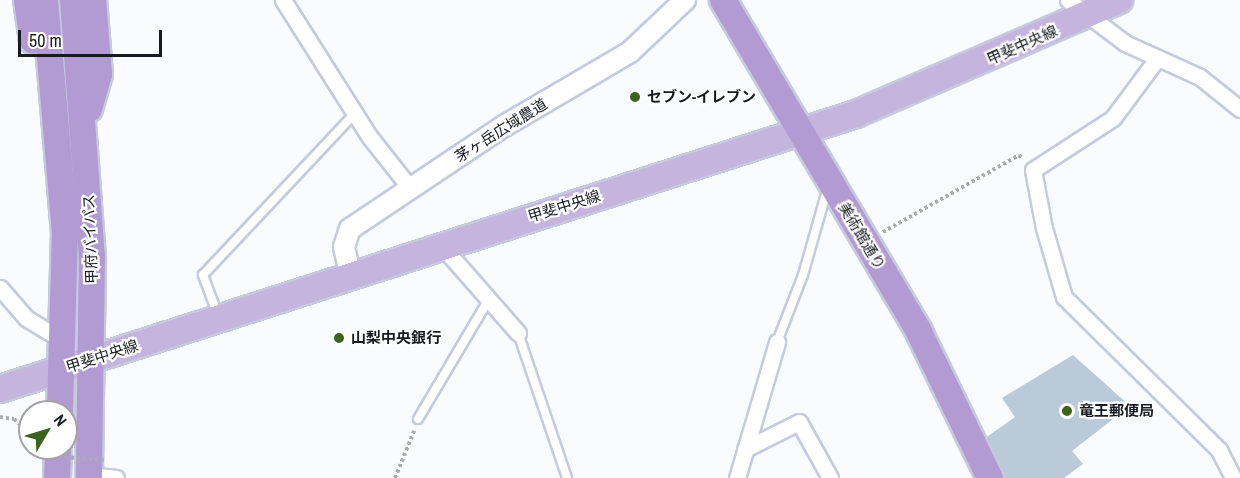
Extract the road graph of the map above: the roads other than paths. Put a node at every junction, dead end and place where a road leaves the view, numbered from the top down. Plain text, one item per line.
1 (27, 0) edge
2 (45, 0) edge
3 (73, 0) edge
4 (93, 0) edge
5 (283, 0) edge
6 (685, 0) edge
7 (723, 0) edge
8 (1068, 0) edge
9 (1119, 0) edge
10 (1086, 17) junction
11 (1156, 60) junction
12 (1240, 109) edge
13 (354, 114) junction
14 (85, 122) junction
15 (799, 132) junction
16 (58, 138) junction
17 (829, 182) junction
18 (410, 188) junction
19 (441, 245) junction
20 (350, 273) junction
21 (0, 288) edge
22 (489, 299) junction
23 (218, 316) junction
24 (518, 333) joint
25 (64, 341) junction
26 (777, 342) joint
27 (94, 361) junction
28 (62, 369) junction
29 (0, 389) edge
30 (61, 400) edge
31 (418, 419) road end
32 (745, 449) junction
33 (49, 460) edge
34 (94, 471) edge
35 (985, 477) edge
36 (57, 478) edge
37 (116, 478) edge
38 (567, 478) edge
39 (737, 478) edge
40 (830, 478) edge
41 (1233, 478) edge

1 - 16 highway
2 - 16 highway, 甲府バイパス
3 - 14 highway, 甲府バイパス
4 - 14 highway
5 - 13 street
6 - 18 street, 茅ヶ岳広域農道
7 - 15 highway, 美術館通り
8 - 10 street
9 - 10 main road, 甲斐中央線
10 - 11 street
10 - 15 main road, 甲斐中央線
11 - 12 street
11 - 41 street
13 - 18 street
13 - 23 lane
14 - 27 highway, 甲府バイパス
15 - 17 highway, 美術館通り
15 - 19 main road, 甲斐中央線
16 - 25 highway, 甲府バイパス
17 - 26 lane
17 - 35 highway, 美術館通り
18 - 20 street, 茅ヶ岳広域農道
19 - 20 main road, 甲斐中央線
19 - 22 street
20 - 23 main road, 甲斐中央線
21 - 25 street
22 - 24 street
22 - 31 lane
23 - 27 main road, 甲斐中央線
24 - 38 lane
25 - 28 highway, 甲府バイパス
26 - 32 street
27 - 28 main road, 甲斐中央線
27 - 34 highway, 甲府バイパス
28 - 29 main road, 甲斐中央線
28 - 30 highway, 甲府バイパス
32 - 39 street
32 - 40 street
33 - 36 highway
34 - 37 street

